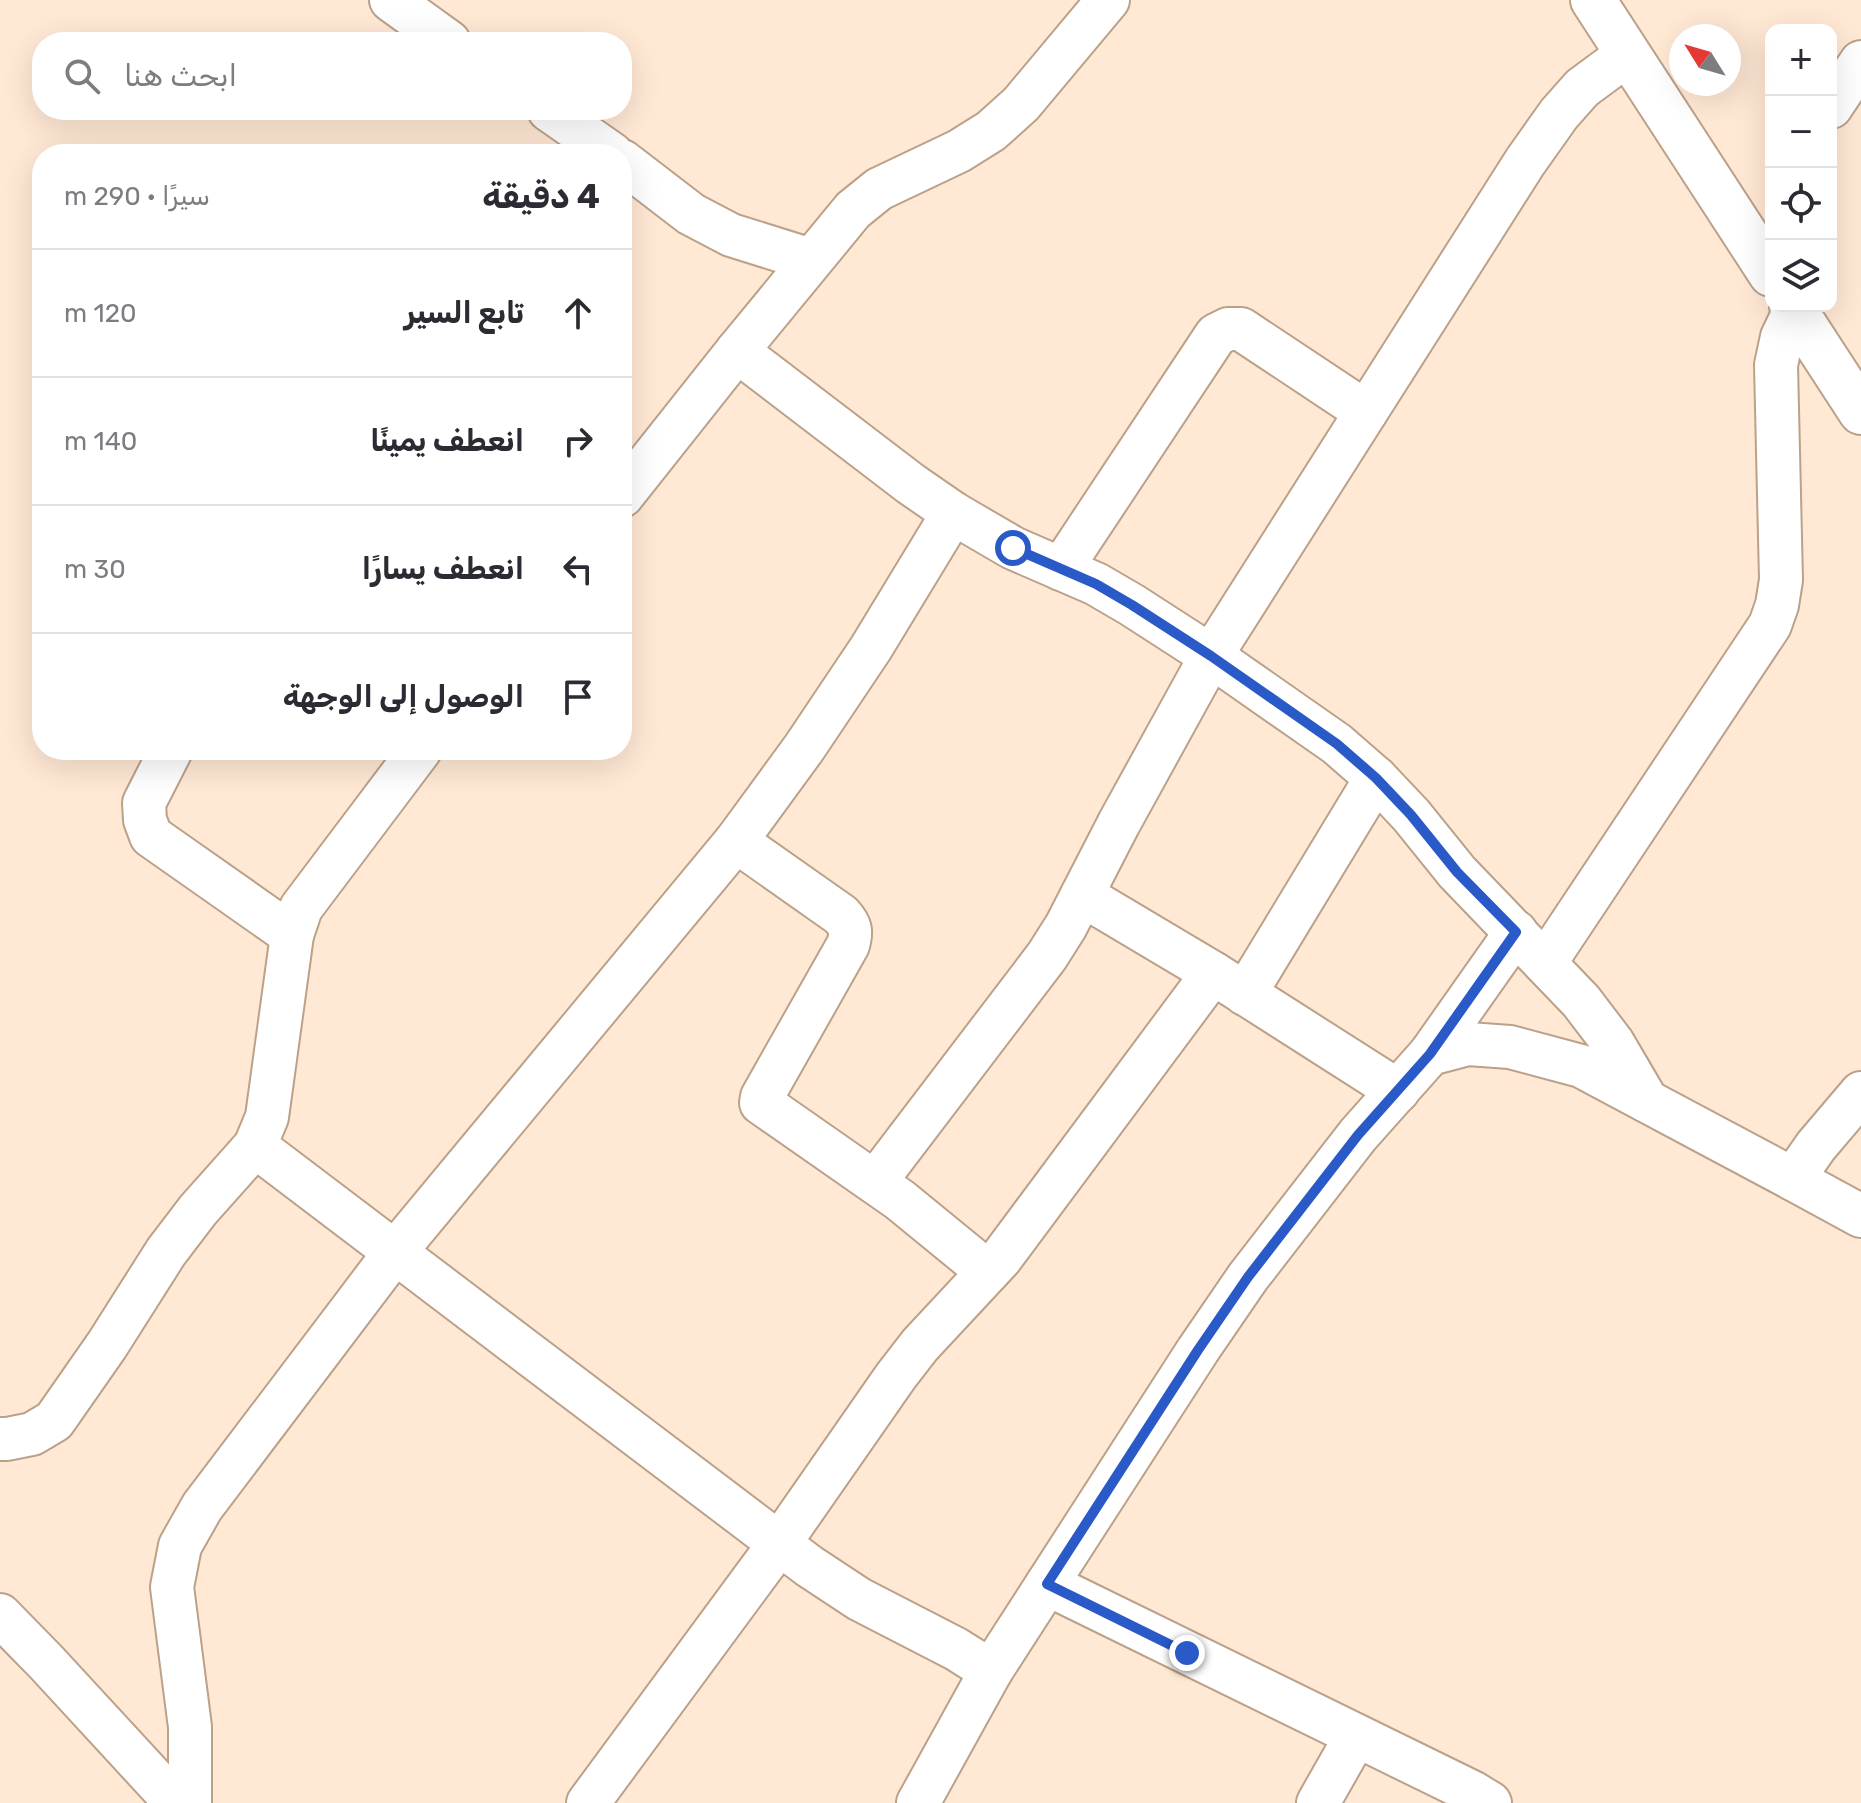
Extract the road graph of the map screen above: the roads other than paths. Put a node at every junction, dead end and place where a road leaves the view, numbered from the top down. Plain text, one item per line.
1 (391, 0) edge
2 (1108, 0) edge
3 (1593, 0) edge
4 (435, 32) edge
5 (1628, 54) junction
6 (1861, 62) edge
7 (1837, 98) edge
8 (563, 120) edge
9 (598, 144) edge
10 (632, 169) edge
11 (1765, 252) edge
12 (811, 260) junction
13 (1791, 312) edge
14 (1796, 312) edge
15 (737, 351) junction
16 (1366, 412) junction
17 (1861, 412) edge
18 (632, 483) edge
19 (953, 513) junction
20 (1061, 569) junction
21 (1211, 656) junction
22 (166, 760) edge
23 (412, 760) edge
24 (1376, 778) junction
25 (736, 841) junction
26 (1082, 895) junction
27 (1516, 932) junction
28 (292, 935) junction
29 (1545, 963) junction
30 (1229, 983) junction
31 (1430, 1054) junction
32 (1398, 1091) junction
33 (1861, 1093) edge
34 (1647, 1101) junction
35 (255, 1146) junction
36 (1793, 1179) junction
37 (875, 1182) junction
38 (1861, 1216) edge
39 (395, 1252) junction
40 (988, 1272) junction
41 (0, 1439) edge
42 (779, 1544) junction
43 (1047, 1584) junction
44 (0, 1615) edge
45 (991, 1671) junction
46 (1356, 1736) junction
47 (176, 1803) edge
48 (190, 1803) edge
49 (588, 1803) edge
50 (918, 1803) edge
51 (1318, 1803) edge
52 (1490, 1803) edge

1 - 4 street
2 - 12 street
3 - 5 street
5 - 11 street
5 - 16 street
6 - 7 street
8 - 9 street
10 - 12 street
12 - 15 street
13 - 29 street
14 - 17 street
15 - 18 street
15 - 19 street
16 - 20 street
16 - 21 street
19 - 20 street
19 - 25 street
20 - 21 street
21 - 24 street
21 - 26 street
22 - 28 street
23 - 28 street
24 - 27 street
24 - 30 street
25 - 37 street
25 - 39 street
26 - 30 street
26 - 37 street
27 - 29 street
27 - 31 street
28 - 35 street
29 - 34 street
30 - 32 street
30 - 40 street
31 - 32 street
31 - 34 street
32 - 43 street
33 - 36 street
34 - 36 street
35 - 39 street
35 - 41 street
36 - 38 street
37 - 40 street
39 - 42 street
39 - 48 street
40 - 42 street
42 - 45 street
42 - 49 street
43 - 45 street
43 - 46 street
44 - 47 street
45 - 50 street
46 - 51 street
46 - 52 street

